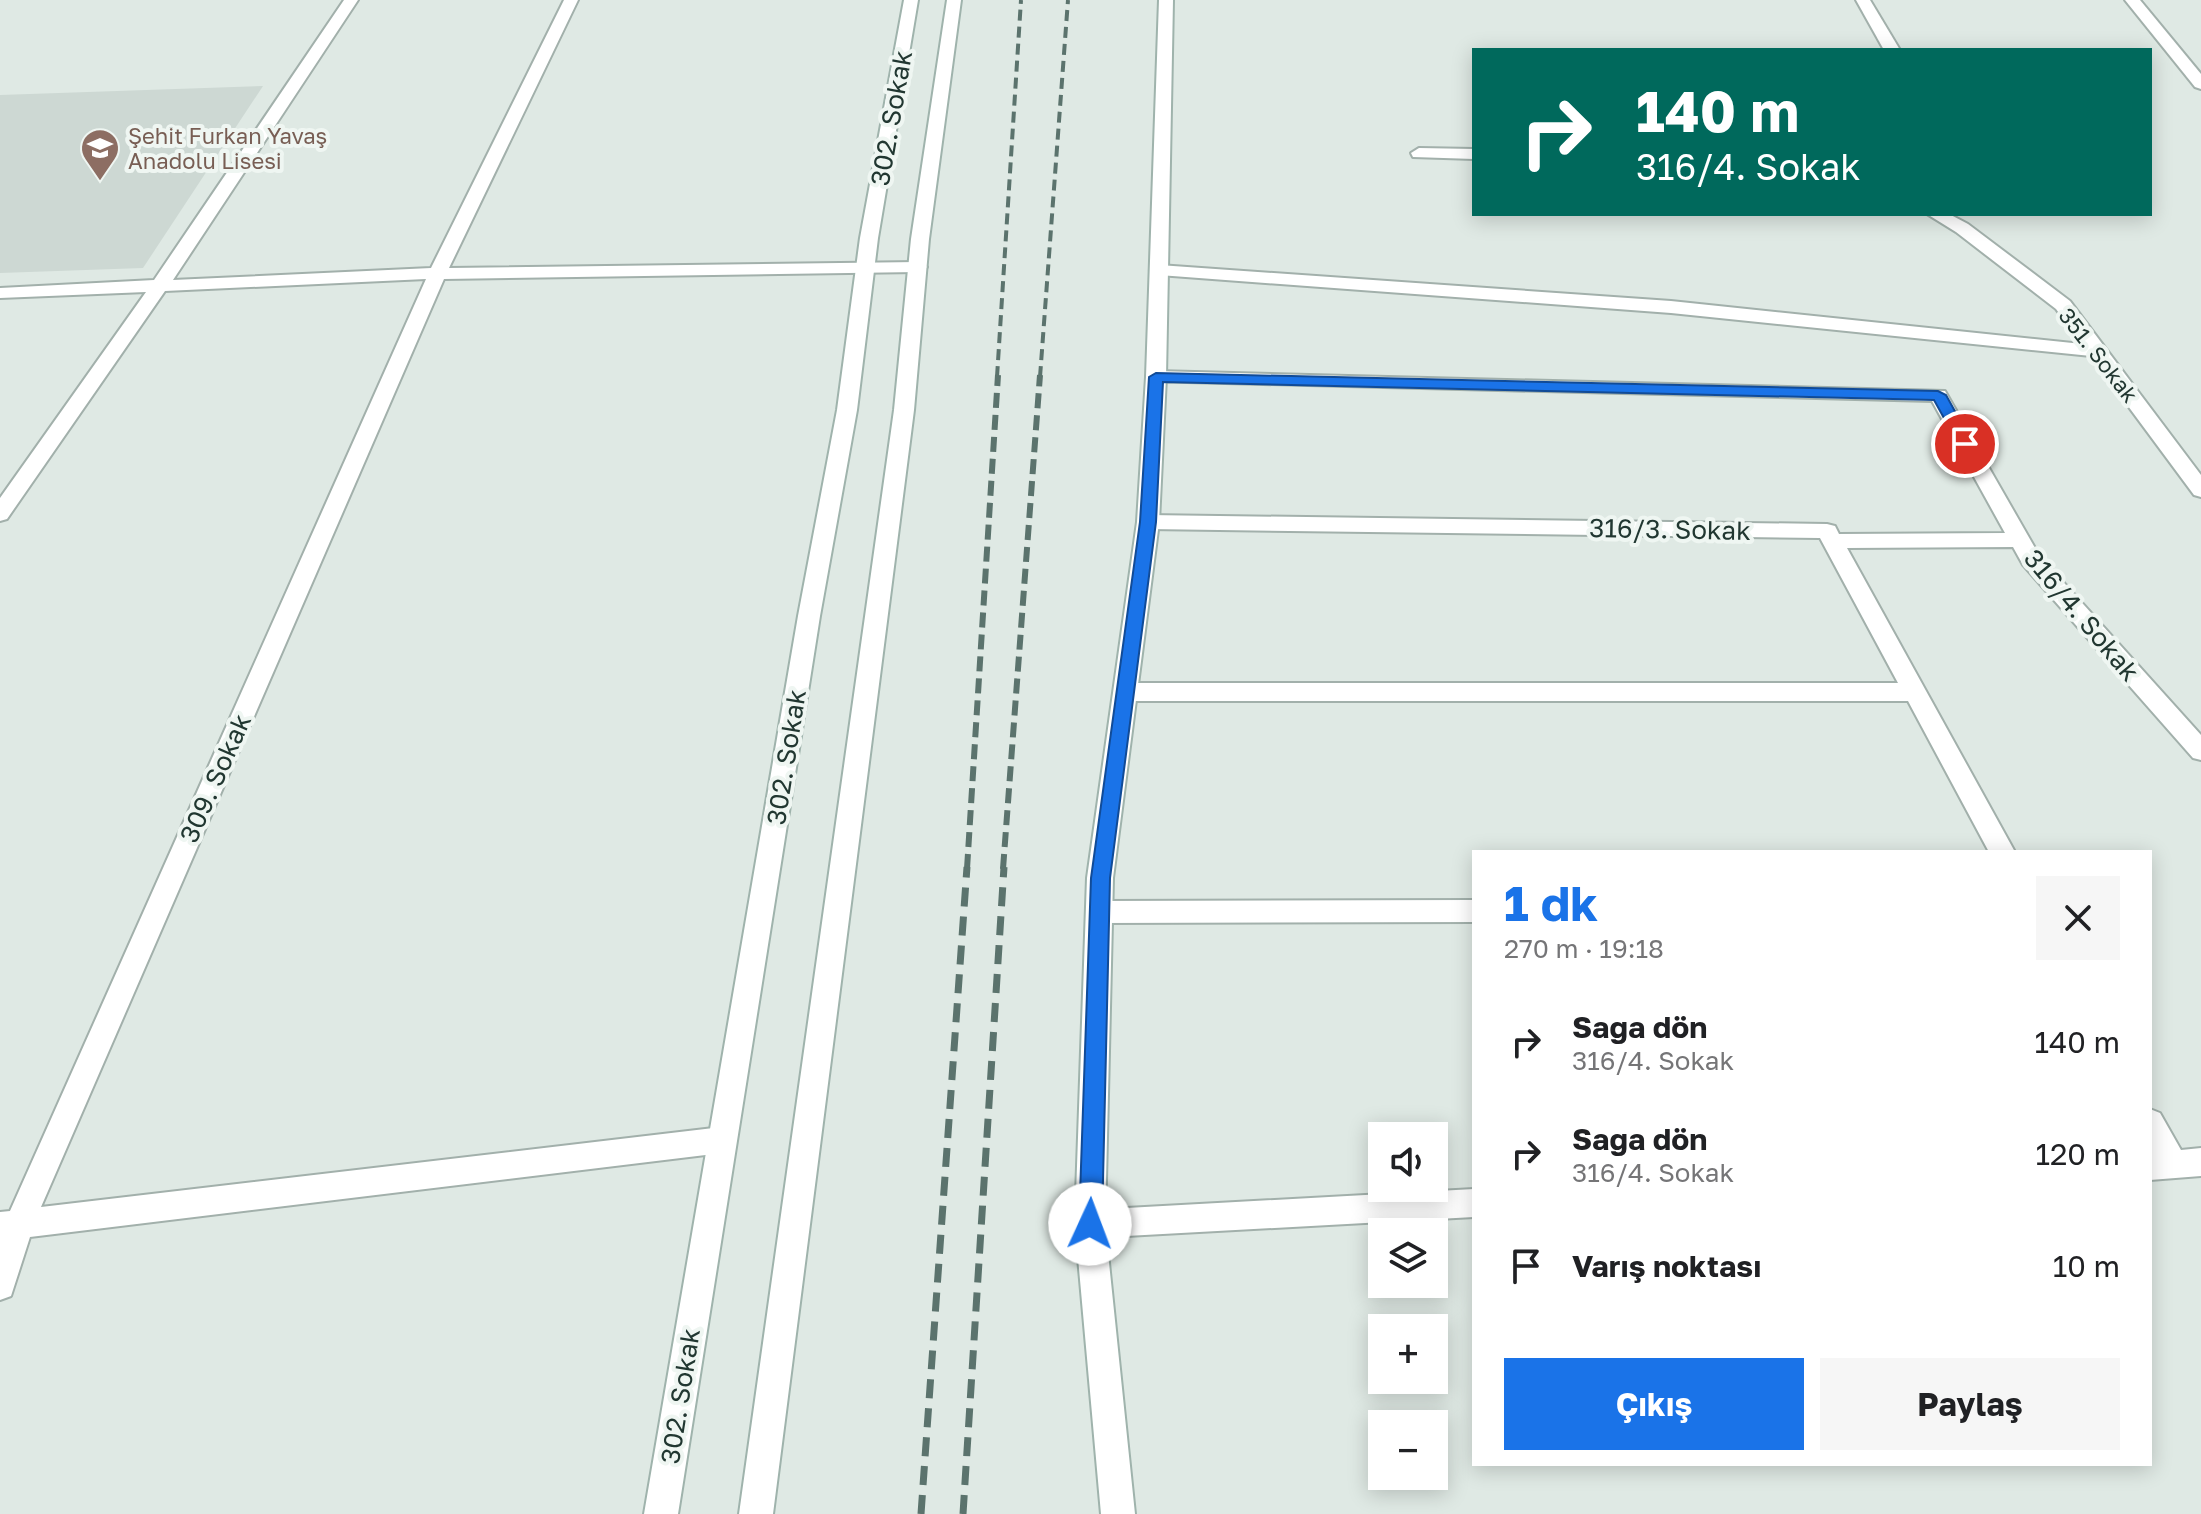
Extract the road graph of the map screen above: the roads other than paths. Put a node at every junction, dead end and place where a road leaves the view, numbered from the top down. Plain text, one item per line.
1 (351, 0) edge
2 (571, 0) edge
3 (911, 0) edge
4 (954, 0) edge
5 (1166, 0) edge
6 (1863, 0) edge
7 (2132, 0) edge
8 (1891, 48) edge
9 (2201, 84) edge
10 (1419, 153) dead end
11 (1472, 154) edge
12 (1940, 216) edge
13 (866, 267) junction
14 (918, 267) junction
15 (1159, 270) junction
16 (437, 274) junction
17 (158, 288) junction
18 (0, 293) edge
19 (2097, 351) junction
20 (1156, 377) junction
21 (2201, 490) edge
22 (0, 514) edge
23 (1148, 522) junction
24 (2019, 540) junction
25 (1833, 541) junction
26 (1126, 692) junction
27 (1915, 692) junction
28 (2201, 751) edge
29 (2001, 850) edge
30 (1472, 911) edge
31 (1100, 912) junction
32 (2152, 1125) edge
33 (722, 1140) junction
34 (2175, 1164) edge
35 (1472, 1203) edge
36 (1090, 1224) junction
37 (10, 1225) edge
38 (0, 1285) edge
39 (661, 1514) edge
40 (756, 1514) edge
41 (1118, 1514) edge

1 - 17 street
2 - 16 street, 309. Sokak
3 - 13 street, 302. Sokak
4 - 14 street, 302. Sokak
5 - 15 street
6 - 8 street
7 - 9 street
10 - 11 street
12 - 19 street, 351. Sokak
13 - 14 street
13 - 16 street
13 - 33 street, 302. Sokak
14 - 40 street, 302. Sokak
15 - 19 street
15 - 20 street
16 - 17 street
16 - 37 street, 309. Sokak
17 - 18 street
17 - 22 street
19 - 21 street, 351. Sokak
20 - 23 street
20 - 24 street, 316/4. Sokak
23 - 25 street, 316/3. Sokak
23 - 26 street
24 - 25 street
24 - 28 street, 316/4. Sokak
25 - 27 street
26 - 27 street
26 - 31 street
27 - 29 street
30 - 31 street
31 - 36 street
32 - 34 street
33 - 37 street
33 - 39 street, 302. Sokak
35 - 36 street
36 - 41 street
37 - 38 street, 309. Sokak

